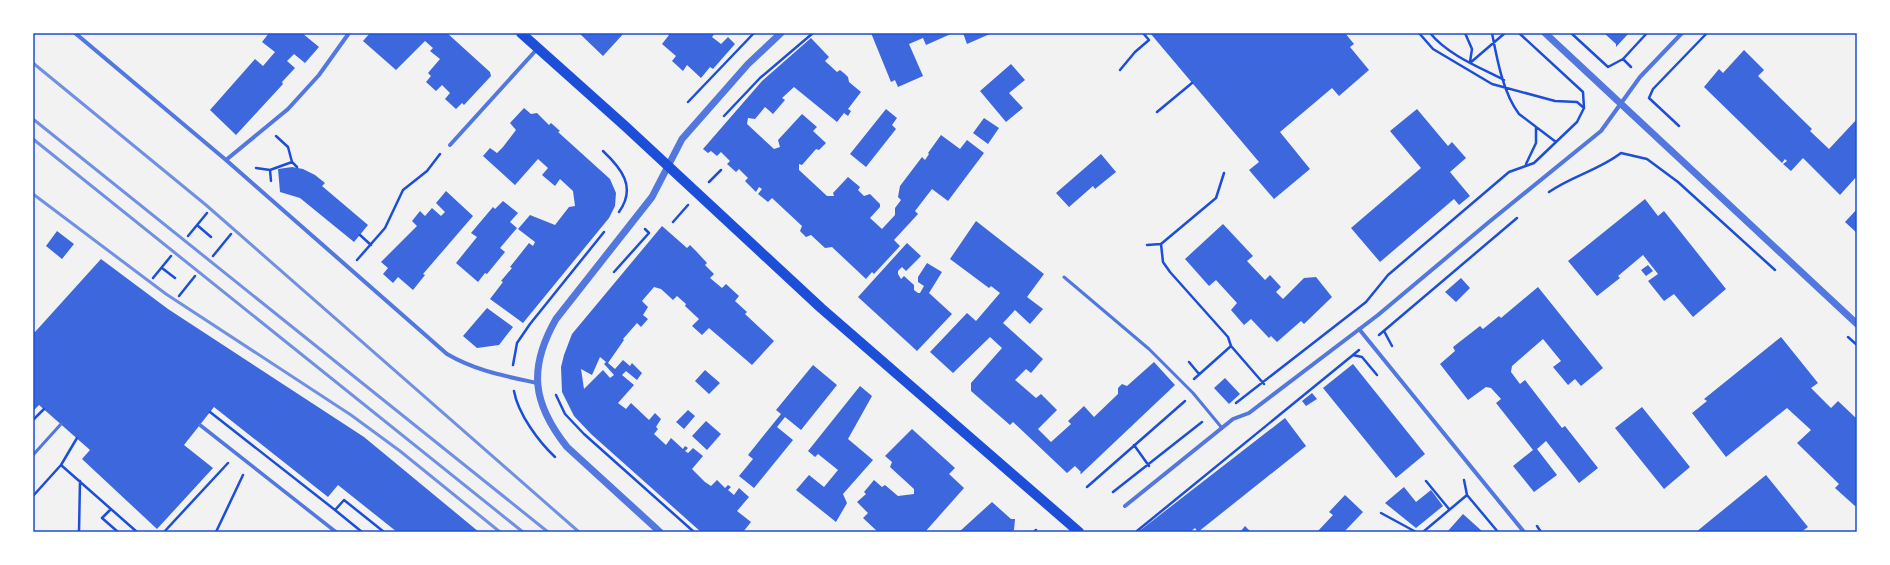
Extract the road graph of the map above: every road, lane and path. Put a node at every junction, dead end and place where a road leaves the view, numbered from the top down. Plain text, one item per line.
1 (74, 33) edge
2 (349, 33) edge
3 (754, 33) edge
4 (781, 33) edge
5 (813, 33) edge
6 (1143, 33) edge
7 (1419, 33) edge
8 (1430, 33) edge
9 (1465, 33) edge
10 (1492, 33) edge
11 (1505, 33) edge
12 (1519, 33) edge
13 (1545, 33) edge
14 (1571, 33) edge
15 (1647, 33) edge
16 (1682, 33) edge
17 (1707, 33) edge
18 (523, 34) edge
19 (1494, 42) junction
20 (538, 48) junction
21 (1470, 63) junction
22 (1120, 70) dead end
23 (1504, 80) junction
24 (1192, 83) dead end
25 (1506, 87) junction
26 (688, 102) dead end
27 (1621, 104) junction
28 (1584, 108) junction
29 (1157, 112) dead end
30 (719, 122) dead end
31 (1679, 126) dead end
32 (266, 127) junction
33 (1536, 127) junction
34 (1556, 142) junction
35 (450, 145) joint
36 (603, 151) dead end
37 (226, 160) junction
38 (292, 162) junction
39 (1526, 165) junction
40 (297, 167) dead end
41 (667, 167) junction
42 (1224, 173) dead end
43 (1544, 196) dead end
44 (621, 210) dead end
45 (207, 213) dead end
46 (1521, 215) dead end
47 (197, 225) junction
48 (650, 233) dead end
49 (231, 234) dead end
50 (360, 235) dead end
51 (188, 236) dead end
52 (211, 237) dead end
53 (1161, 244) junction
54 (371, 245) junction
55 (1147, 246) dead end
56 (171, 256) dead end
57 (213, 256) dead end
58 (350, 267) junction
59 (162, 268) junction
60 (612, 274) dead end
61 (1779, 274) dead end
62 (195, 276) dead end
63 (1064, 277) dead end
64 (153, 278) dead end
65 (175, 278) dead end
66 (179, 296) dead end
67 (1857, 324) edge
68 (1359, 329) junction
69 (1844, 333) dead end
70 (1371, 342) junction
71 (1857, 345) edge
72 (1231, 346) junction
73 (1353, 355) junction
74 (1189, 362) dead end
75 (1199, 374) junction
76 (1382, 380) dead end
77 (1262, 382) junction
78 (537, 383) junction
79 (553, 388) dead end
80 (1193, 393) junction
81 (1273, 394) junction
82 (1235, 404) dead end
83 (44, 409) dead end
84 (210, 412) dead end
85 (33, 420) edge
86 (1204, 420) dead end
87 (61, 424) dead end
88 (200, 425) dead end
89 (1222, 428) junction
90 (77, 438) dead end
91 (1134, 445) junction
92 (236, 453) junction
93 (33, 455) edge
94 (249, 463) junction
95 (62, 465) junction
96 (1149, 465) junction
97 (1463, 475) dead end
98 (80, 481) junction
99 (1426, 481) dead end
100 (1088, 487) dead end
101 (1113, 492) dead end
102 (1467, 495) junction
103 (33, 496) edge
104 (1125, 506) dead end
105 (111, 509) junction
106 (1449, 509) junction
107 (335, 510) junction
108 (1382, 513) dead end
109 (1137, 531) edge
110 (79, 532) edge
111 (118, 532) edge
112 (137, 532) edge
113 (164, 532) edge
114 (216, 532) edge
115 (336, 532) edge
116 (362, 532) edge
117 (384, 532) edge
118 (660, 532) edge
119 (694, 532) edge
120 (1080, 532) edge
121 (1416, 532) edge
122 (1423, 532) edge
123 (1498, 532) edge
124 (1524, 532) edge

1 - 37 street
2 - 32 street
3 - 26 path
4 - 41 street
5 - 30 path
6 - 22 path
7 - 25 path
8 - 21 path
9 - 21 path
10 - 19 path
11 - 19 path
12 - 28 path
13 - 27 street
14 - 15 path
16 - 27 street
17 - 31 path
18 - 20 main road
19 - 21 path
19 - 23 path
20 - 35 street
20 - 41 main road
21 - 23 path
23 - 25 path
24 - 29 path
25 - 28 path
25 - 33 path
27 - 67 street
27 - 68 street
28 - 34 path
32 - 37 street
32 - 38 path
33 - 34 path
33 - 39 path
34 - 39 path
35 - 54 path
36 - 44 path
37 - 38 path
37 - 58 street
38 - 40 path
39 - 77 path
41 - 78 street
41 - 120 main road
42 - 53 path
43 - 61 path
45 - 47 path
46 - 70 path
47 - 51 path
47 - 52 path
48 - 60 path
49 - 57 path
50 - 54 path
53 - 55 path
53 - 72 path
54 - 58 path
56 - 59 path
58 - 78 street
59 - 64 path
59 - 65 path
62 - 66 path
63 - 80 lane
68 - 70 street
68 - 81 street
69 - 71 path
70 - 73 path
70 - 124 street
72 - 75 path
72 - 77 path
73 - 76 path
73 - 109 path
74 - 75 path
75 - 80 path
77 - 81 path
77 - 82 path
78 - 118 street
79 - 119 path
80 - 89 lane
80 - 91 path
81 - 89 street
83 - 85 path
84 - 107 path
86 - 96 path
87 - 93 lane
88 - 92 street
89 - 104 street
90 - 95 path
91 - 96 path
91 - 100 path
92 - 94 street
92 - 113 path
94 - 114 path
94 - 115 street
95 - 98 path
95 - 103 path
96 - 101 path
97 - 102 path
98 - 105 path
98 - 110 path
99 - 106 path
102 - 106 path
102 - 123 path
105 - 111 path
105 - 112 path
106 - 122 path
107 - 116 path
107 - 117 path
108 - 121 path

